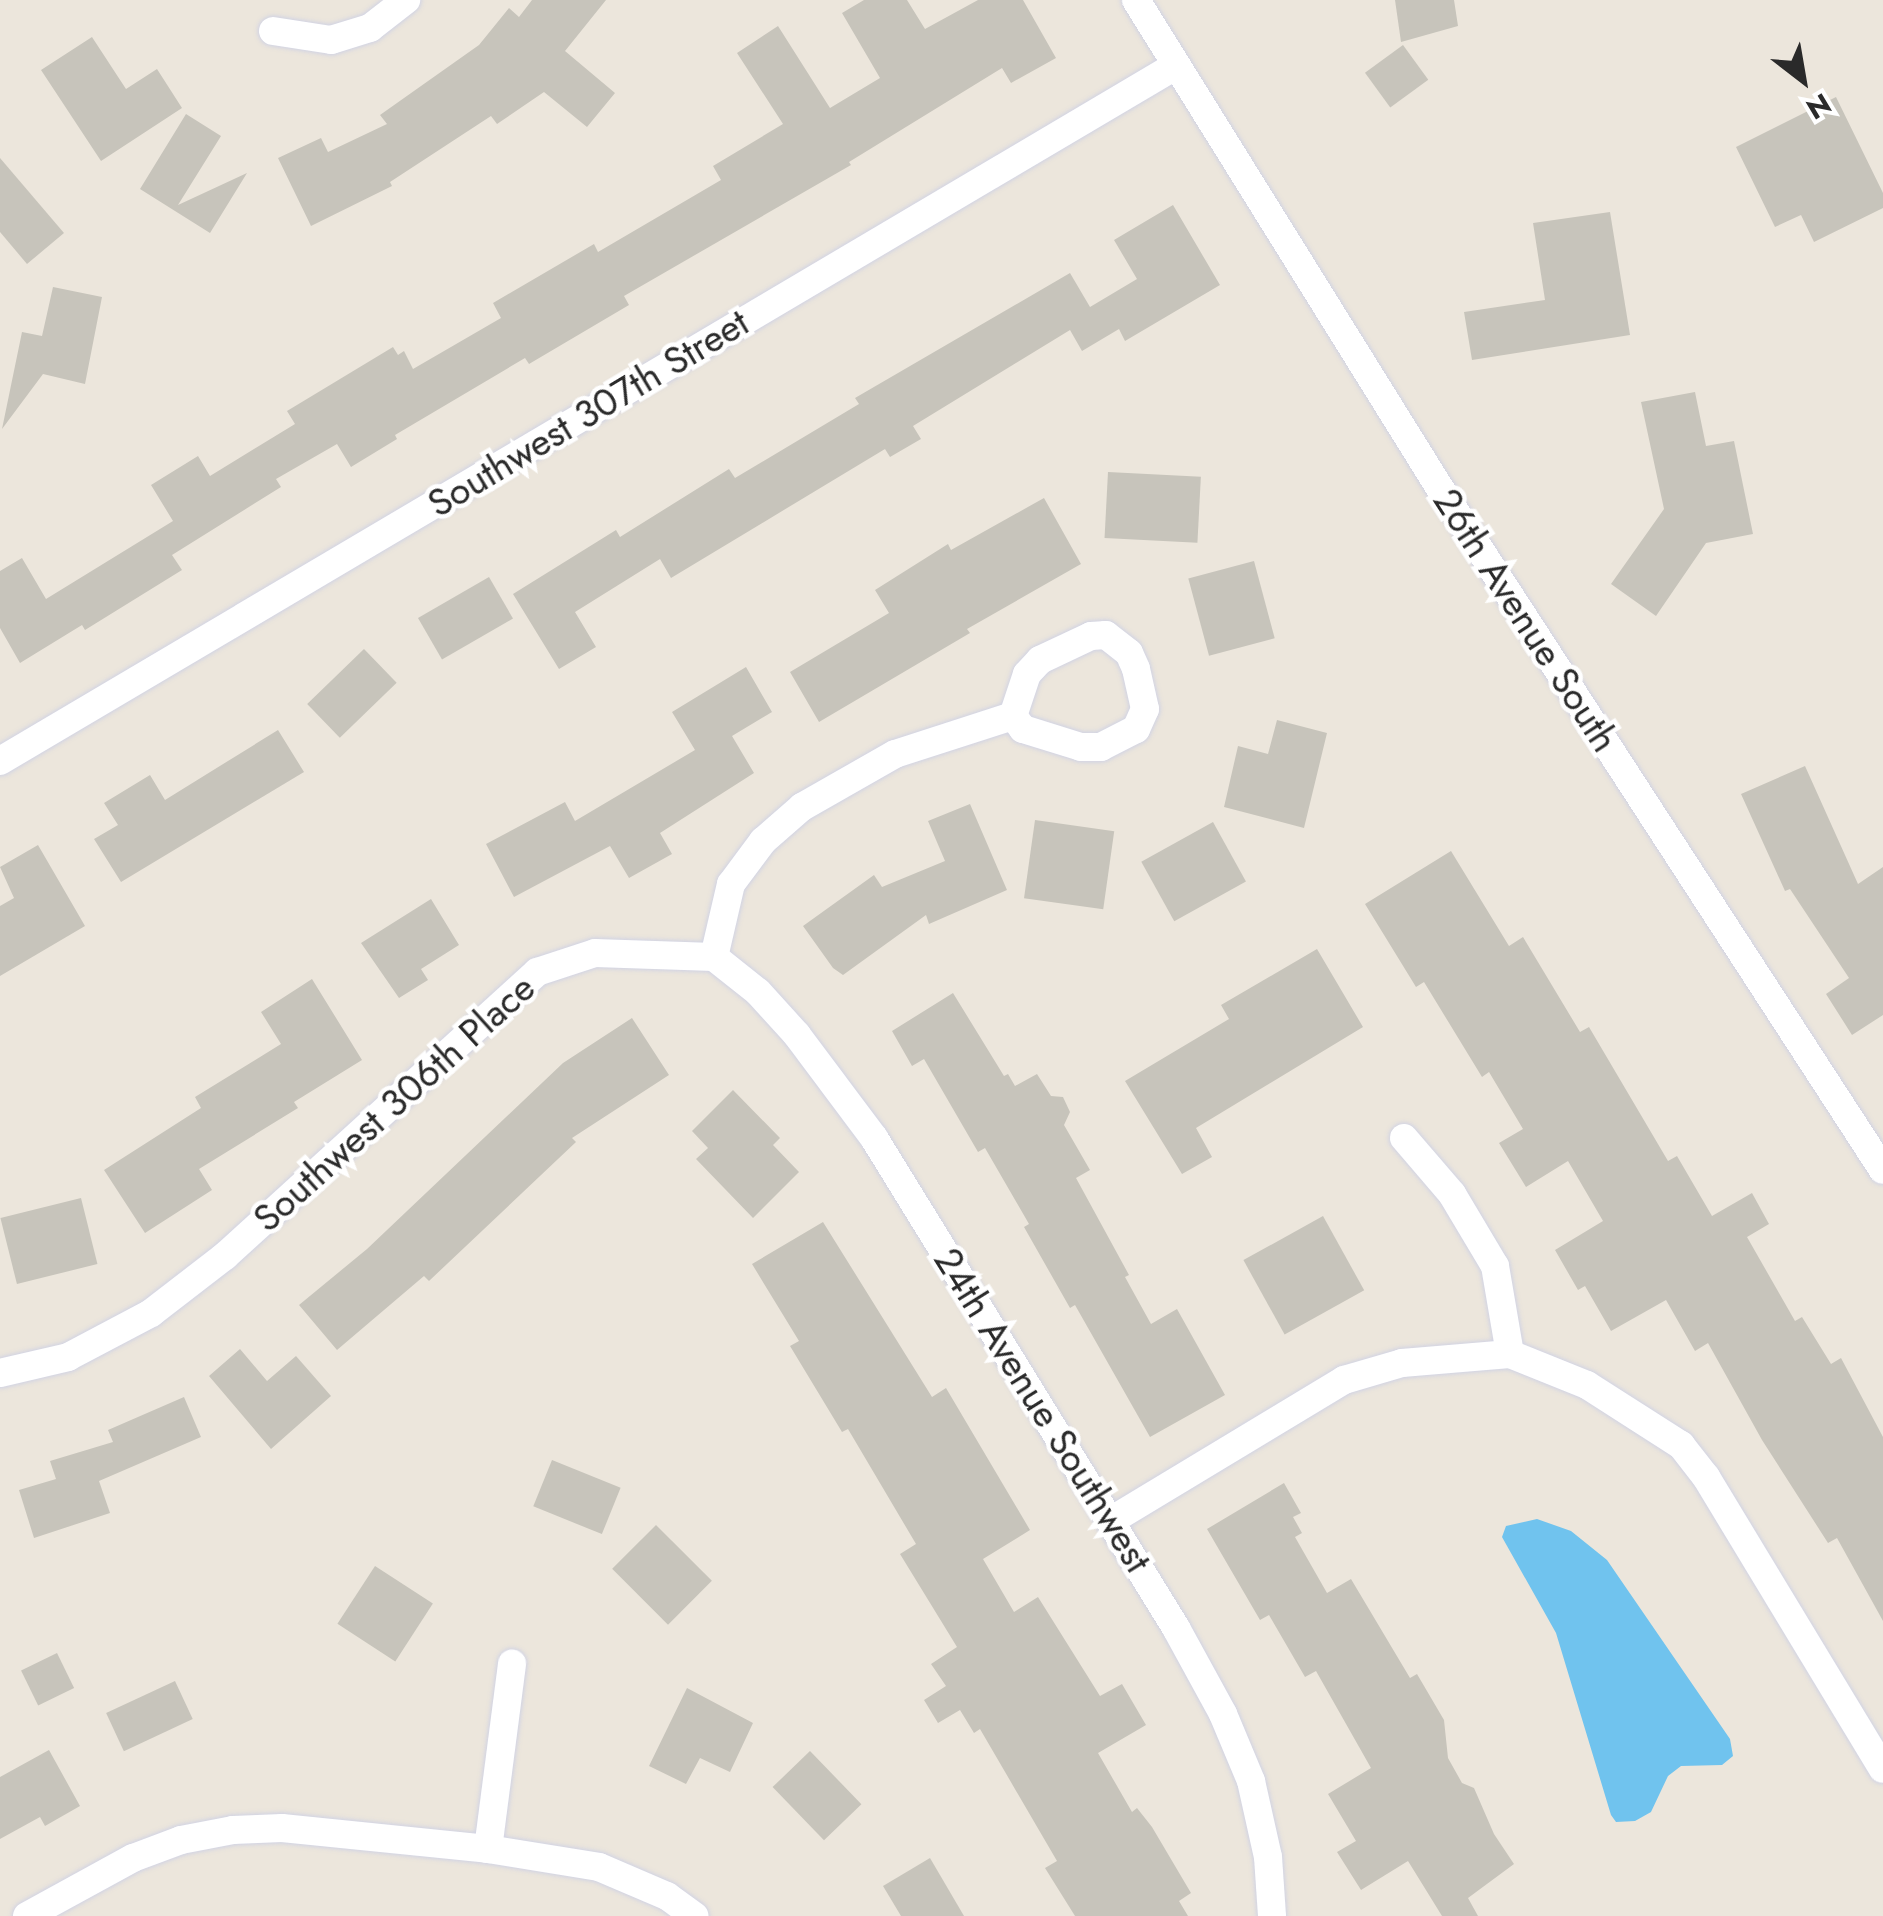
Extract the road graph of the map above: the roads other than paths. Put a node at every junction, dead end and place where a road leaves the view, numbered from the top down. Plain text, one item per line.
1 (406, 0) edge
2 (1136, 0) edge
3 (274, 31) dead end
4 (1175, 66) junction
5 (1013, 716) junction
6 (0, 761) edge
7 (714, 957) junction
8 (1404, 1138) dead end
9 (1883, 1170) edge
10 (1510, 1354) junction
11 (0, 1373) edge
12 (1112, 1520) junction
13 (512, 1664) dead end
14 (1883, 1768) edge
15 (488, 1849) junction
16 (27, 1916) edge
17 (695, 1916) edge
18 (1272, 1916) edge

1 - 3 street
2 - 4 street, 26th Avenue South
4 - 6 street, Southwest 307th Street
4 - 9 street, 26th Avenue South
5 - 5 street
5 - 7 street
7 - 11 street, Southwest 306th Place
7 - 12 street, 24th Avenue Southwest
8 - 10 street
10 - 12 street
10 - 14 street
12 - 18 street, 24th Avenue Southwest
13 - 15 street
15 - 16 street
15 - 17 street

